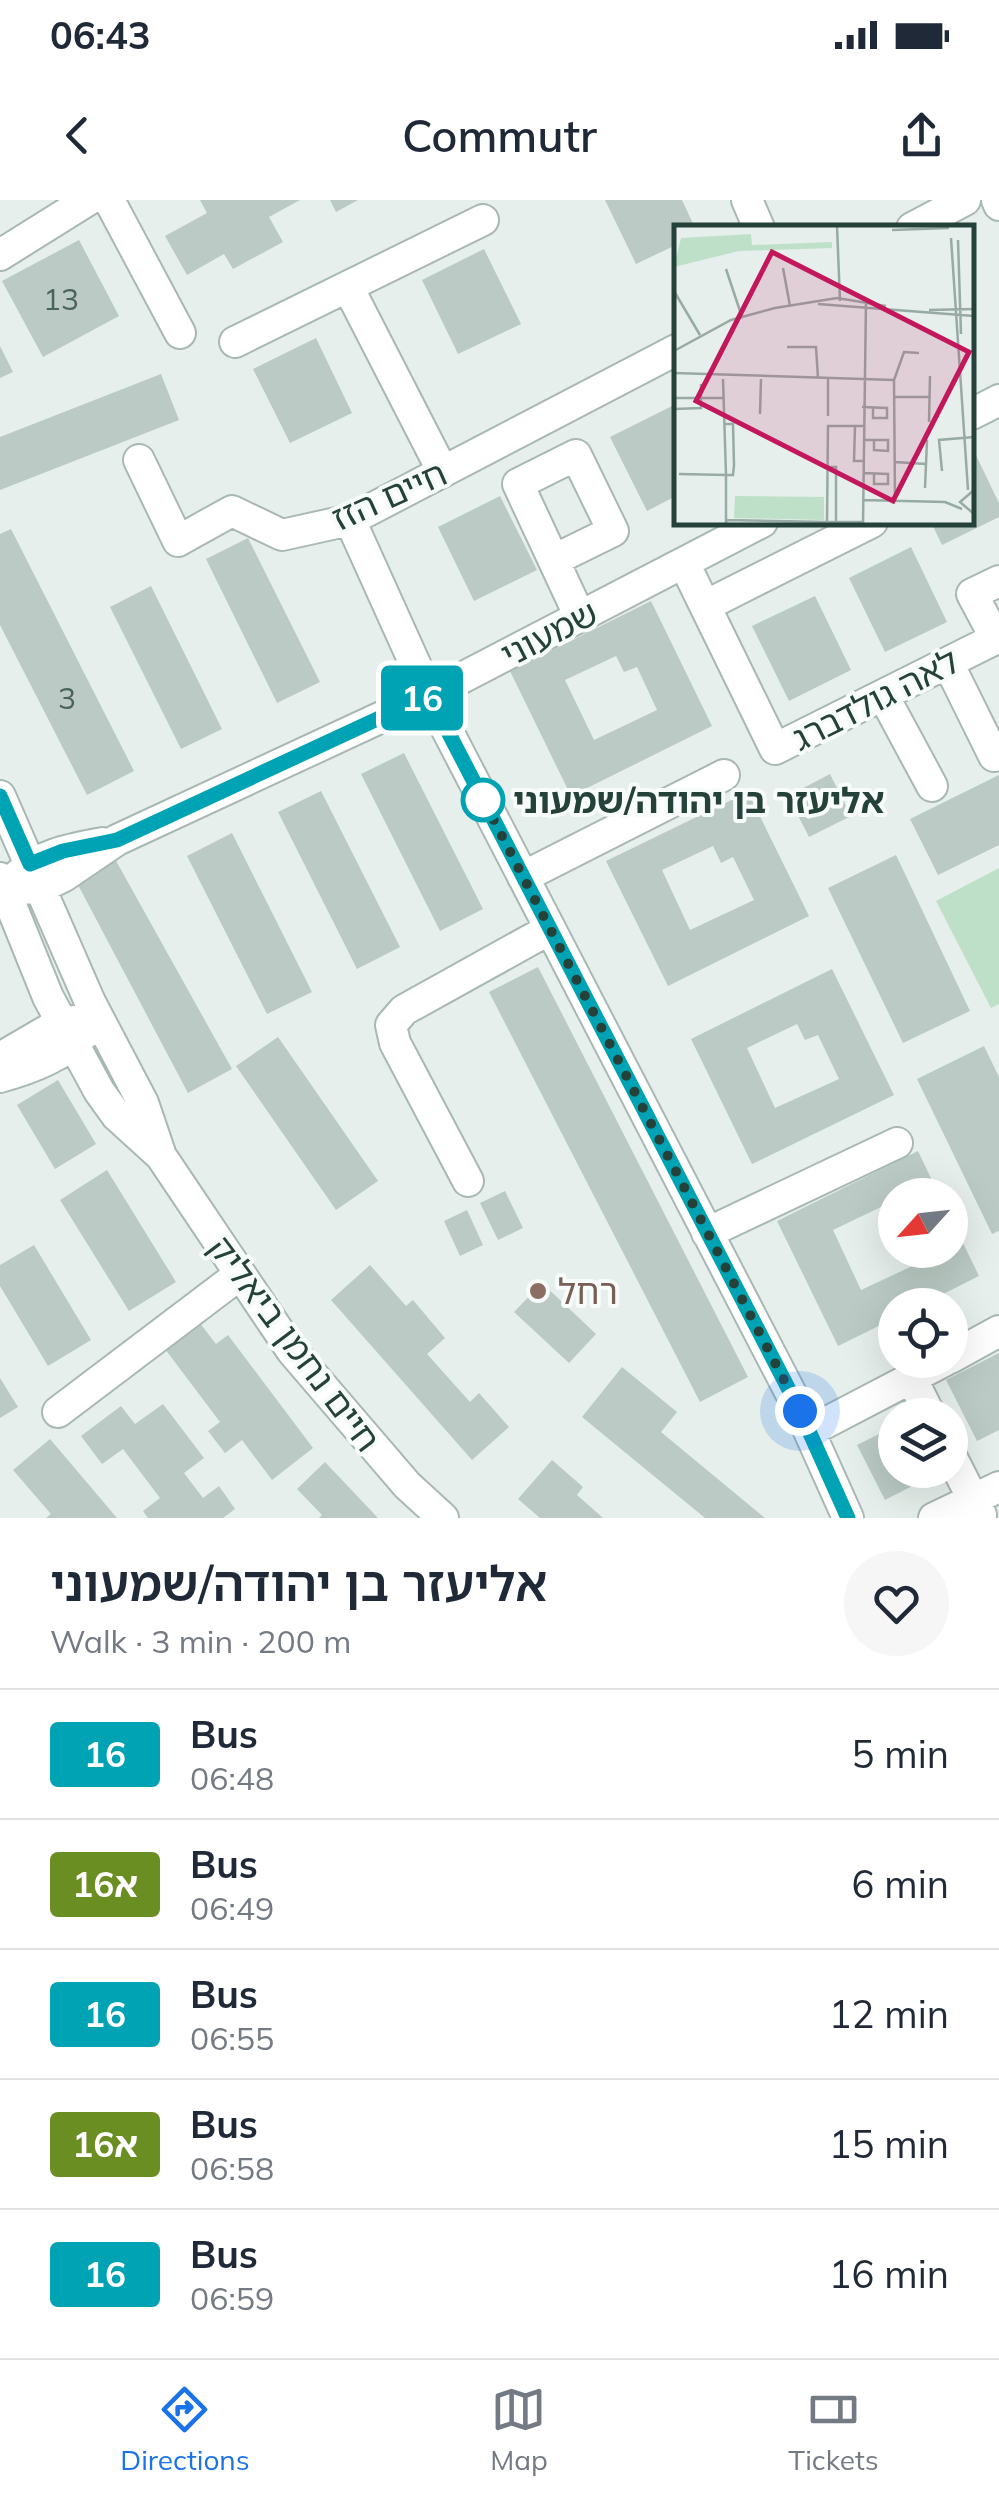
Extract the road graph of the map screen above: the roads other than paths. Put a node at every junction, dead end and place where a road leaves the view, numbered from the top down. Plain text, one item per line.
1 (88, 200) edge
2 (109, 200) edge
3 (747, 200) edge
4 (965, 200) edge
5 (484, 220) dead end
6 (758, 225) edge
7 (918, 225) edge
8 (0, 255) edge
9 (348, 287) junction
10 (180, 333) dead end
11 (235, 342) dead end
12 (674, 351) edge
13 (999, 400) edge
14 (974, 413) edge
15 (139, 460) dead end
16 (443, 472) junction
17 (350, 520) junction
18 (754, 525) edge
19 (866, 525) edge
20 (556, 559) dead end
21 (684, 563) junction
22 (999, 580) edge
23 (705, 606) junction
24 (580, 617) junction
25 (997, 638) edge
26 (948, 663) junction
27 (429, 695) junction
28 (884, 695) junction
29 (994, 756) dead end
30 (724, 775) dead end
31 (932, 786) dead end
32 (0, 796) edge
33 (35, 876) junction
34 (523, 877) junction
35 (2, 884) edge
36 (550, 929) junction
37 (99, 1018) junction
38 (66, 1034) junction
39 (0, 1058) edge
40 (0, 1078) edge
41 (897, 1143) dead end
42 (161, 1156) junction
43 (468, 1180) dead end
44 (708, 1233) junction
45 (239, 1275) junction
46 (999, 1331) edge
47 (968, 1348) edge
48 (912, 1379) joint
49 (922, 1398) edge
50 (58, 1412) dead end
51 (810, 1431) junction
52 (968, 1479) edge
53 (985, 1502) edge
54 (429, 1513) edge
55 (848, 1518) edge
56 (934, 1518) edge

1 - 8 street
2 - 10 street
3 - 6 street
4 - 7 street
5 - 9 street
9 - 11 street
9 - 16 street
12 - 16 street, חיים הזז
13 - 14 street
15 - 17 street, חיים הזז
16 - 17 street, חיים הזז
17 - 27 street
18 - 21 street, שמעוני
19 - 23 street
20 - 24 street
21 - 23 street, לאה גולדברג
21 - 24 street, שמעוני
22 - 25 street
23 - 28 street, לאה גולדברג
24 - 27 street, שמעוני
25 - 26 street, לאה גולדברג
26 - 28 street, לאה גולדברג
26 - 29 street
27 - 33 street, שמעוני
27 - 34 street
28 - 31 street
30 - 34 street
32 - 33 street, חיים נחמן ביאליק
33 - 35 street, שמעוני
33 - 37 street, חיים נחמן ביאליק
34 - 36 street
35 - 38 street, חיים נחמן ביאליק
36 - 43 street
36 - 44 street
37 - 38 street
37 - 42 street, חיים נחמן ביאליק
38 - 39 street
38 - 40 street
38 - 42 street, חיים נחמן ביאליק
41 - 44 street
42 - 45 street, חיים נחמן ביאליק
44 - 51 street
45 - 50 street
45 - 54 street, חיים נחמן ביאליק
46 - 47 street
48 - 49 street
48 - 51 street
51 - 55 street
52 - 53 street
53 - 56 street

